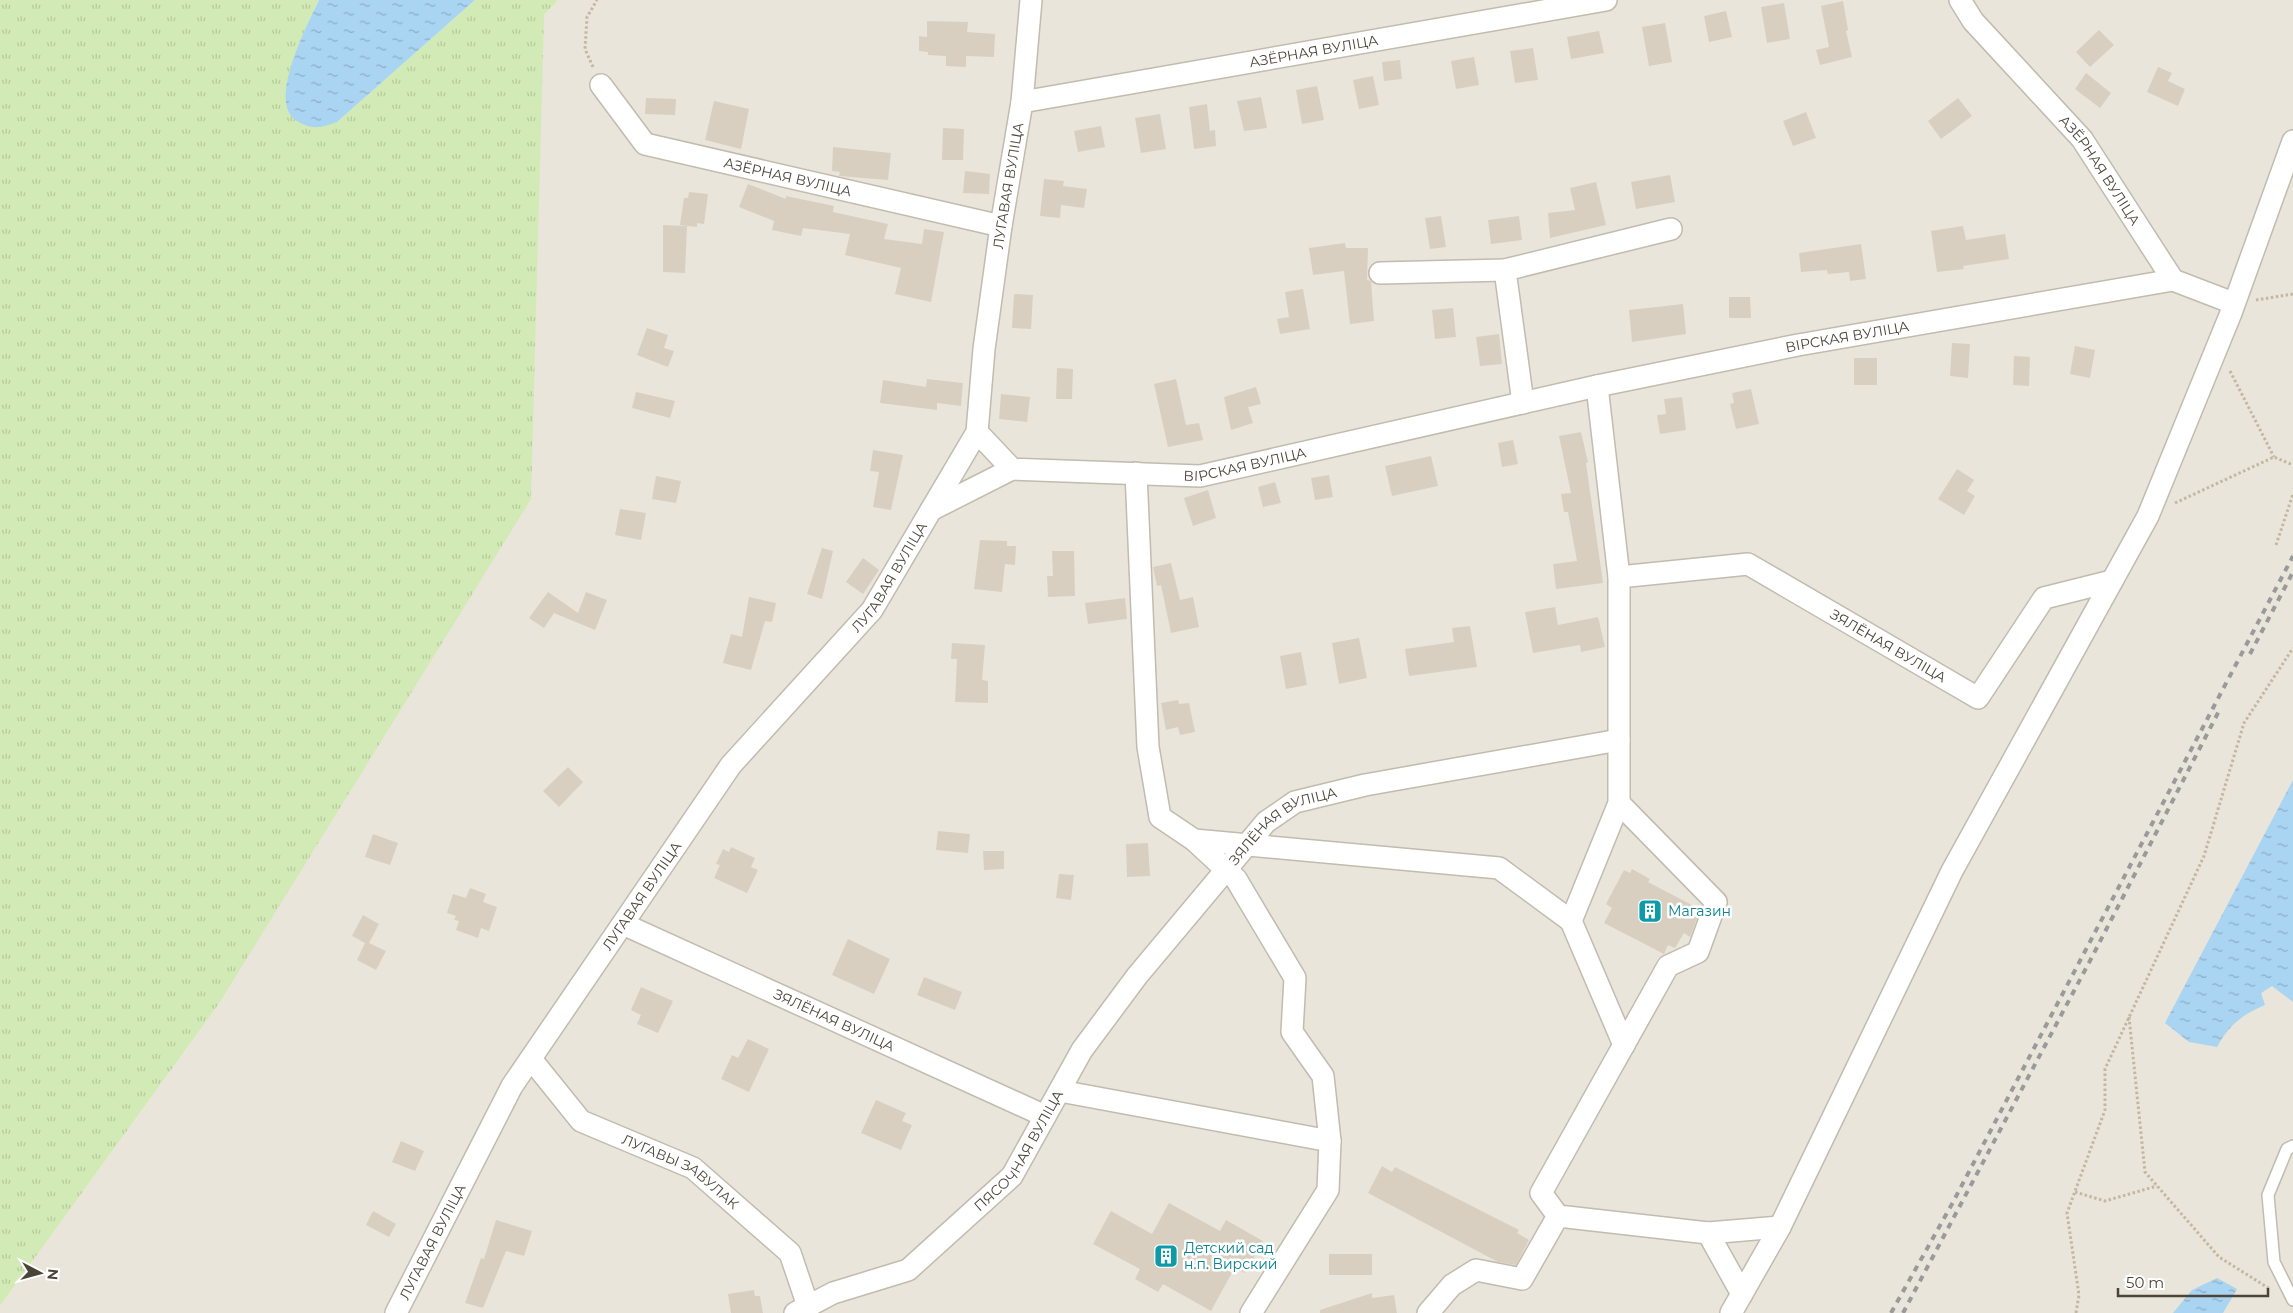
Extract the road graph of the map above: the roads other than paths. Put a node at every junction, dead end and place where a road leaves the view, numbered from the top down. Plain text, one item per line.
1 (1031, 0) edge
2 (1606, 0) edge
3 (1944, 0) edge
4 (1960, 0) edge
5 (1973, 21) junction
6 (601, 86) road end
7 (1022, 102) junction
8 (2293, 140) edge
9 (1001, 226) junction
10 (1671, 229) dead end
11 (1506, 270) junction
12 (1380, 273) dead end
13 (2173, 280) junction
14 (2233, 303) junction
15 (1597, 386) junction
16 (1523, 403) junction
17 (977, 432) junction
18 (1012, 469) junction
19 (1136, 473) junction
20 (931, 510) junction
21 (1619, 577) junction
22 (2112, 581) junction
23 (1619, 740) junction
24 (1619, 803) junction
25 (1194, 840) junction
26 (1247, 845) junction
27 (1226, 870) junction
28 (1570, 921) junction
29 (623, 924) junction
30 (1624, 1045) junction
31 (531, 1059) junction
32 (1060, 1091) junction
33 (1045, 1116) junction
34 (1330, 1141) junction
35 (2293, 1146) edge
36 (1558, 1216) junction
37 (1780, 1227) junction
38 (1708, 1233) junction
39 (1742, 1294) junction
40 (2293, 1300) edge
41 (802, 1310) edge
42 (396, 1313) edge
43 (1250, 1313) edge
44 (1428, 1313) edge
45 (1731, 1313) edge

1 - 7 street, ЛУГАВАЯ ВУЛІЦА
2 - 7 street, АЗЁРНАЯ ВУЛІЦА
3 - 5 street, АЗЁРНАЯ ВУЛІЦА
4 - 5 street, АЗЁРНАЯ ВУЛІЦА
5 - 13 street, АЗЁРНАЯ ВУЛІЦА
6 - 9 street, АЗЁРНАЯ ВУЛІЦА
7 - 9 street, ЛУГАВАЯ ВУЛІЦА
8 - 14 street
9 - 17 street, ЛУГАВАЯ ВУЛІЦА
10 - 11 street
11 - 12 street
11 - 16 street
13 - 14 street
13 - 15 street, ВІРСКАЯ ВУЛІЦА
14 - 22 street
15 - 16 street, ВІРСКАЯ ВУЛІЦА
15 - 21 street
16 - 19 street, ВІРСКАЯ ВУЛІЦА
17 - 18 street
17 - 20 street, ЛУГАВАЯ ВУЛІЦА
18 - 19 street, ВІРСКАЯ ВУЛІЦА
18 - 20 street, ЛУГАВАЯ ВУЛІЦА
19 - 25 street
20 - 29 street, ЛУГАВАЯ ВУЛІЦА
21 - 22 street, ЗЯЛЁНАЯ ВУЛІЦА
21 - 23 street
22 - 37 street
23 - 24 street
23 - 26 street, ЗЯЛЁНАЯ ВУЛІЦА
24 - 28 street
24 - 30 street
25 - 26 street
25 - 27 street
26 - 27 street, ЗЯЛЁНАЯ ВУЛІЦА
26 - 28 street
27 - 32 street, ЗЯЛЁНАЯ ВУЛІЦА
27 - 34 street
28 - 30 street
29 - 31 street, ЛУГАВАЯ ВУЛІЦА
29 - 33 street, ЗЯЛЁНАЯ ВУЛІЦА
30 - 36 street
31 - 41 street, ЛУГАВЫ ЗАВУЛАК
31 - 42 street, ЛУГАВАЯ ВУЛІЦА
32 - 33 street, ПЯСОЧНАЯ ВУЛІЦА
32 - 34 street, ПЯСОЧНАЯ ВУЛІЦА
33 - 41 street, ПЯСОЧНАЯ ВУЛІЦА
34 - 43 street
35 - 40 lane
36 - 38 street
36 - 44 street
37 - 38 street
37 - 39 street
38 - 39 street
39 - 45 street

